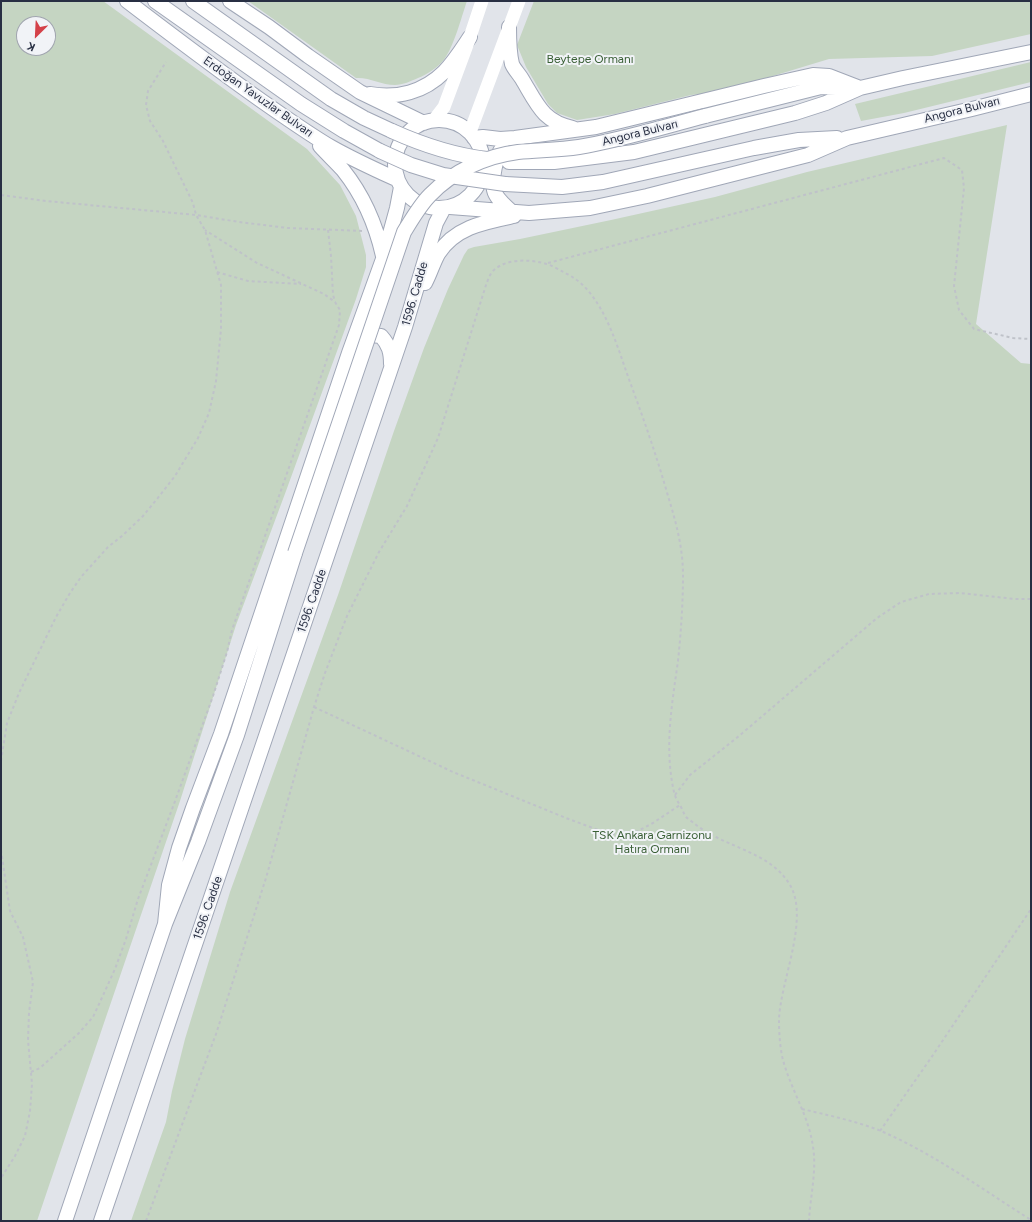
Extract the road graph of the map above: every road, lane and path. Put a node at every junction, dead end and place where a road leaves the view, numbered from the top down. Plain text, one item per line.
1 (127, 1) edge
2 (155, 1) edge
3 (193, 1) edge
4 (230, 1) edge
5 (482, 1) edge
6 (519, 1) edge
7 (509, 27) junction
8 (470, 38) junction
9 (1031, 52) edge
10 (166, 62) dead end
11 (860, 88) junction
12 (360, 92) junction
13 (1031, 94) edge
14 (429, 121) junction
15 (302, 128) junction
16 (577, 129) junction
17 (472, 135) junction
18 (516, 138) junction
19 (847, 138) junction
20 (399, 183) junction
21 (505, 184) joint
22 (1, 195) edge
23 (447, 208) junction
24 (512, 212) junction
25 (529, 213) junction
26 (196, 215) junction
27 (205, 230) junction
28 (328, 230) junction
29 (376, 231) junction
30 (383, 259) junction
31 (547, 264) junction
32 (217, 272) junction
33 (304, 284) junction
34 (335, 302) junction
35 (405, 327) junction
36 (1031, 339) edge
37 (349, 353) junction
38 (391, 368) junction
39 (1031, 599) edge
40 (314, 707) junction
41 (1, 761) edge
42 (675, 795) junction
43 (680, 805) junction
44 (1, 850) edge
45 (1031, 909) edge
46 (165, 924) junction
47 (31, 1072) junction
48 (802, 1109) junction
49 (880, 1131) junction
50 (1, 1178) edge
51 (1031, 1220) edge
52 (65, 1221) edge
53 (101, 1221) edge
54 (146, 1221) edge
55 (809, 1221) edge

1 - 15 main road, Erdoğan Yavuzlar Bulvarı
2 - 21 main road, Erdoğan Yavuzlar Bulvarı, bridge
3 - 11 main road, Angora Bulvarı, bridge
4 - 12 main road
5 - 8 main road
6 - 7 main road
7 - 16 main road
7 - 17 main road
8 - 12 main road
8 - 14 main road
9 - 11 main road, Angora Bulvarı
10 - 26 path
11 - 16 main road, Angora Bulvarı
11 - 46 main road, Angora Bulvarı, bridge
12 - 14 main road
13 - 19 main road, Angora Bulvarı
14 - 17 main road
14 - 20 main road
15 - 20 main road, Erdoğan Yavuzlar Bulvarı
15 - 29 main road
16 - 18 main road, Angora Bulvarı
17 - 18 main road, Angora Bulvarı
17 - 23 main road
18 - 24 main road
19 - 21 main road, Angora Bulvarı
19 - 25 main road, Angora Bulvarı
20 - 23 main road
20 - 30 main road
22 - 26 path
23 - 24 main road, Angora Bulvarı
23 - 35 main road, 1596. Cadde
24 - 25 main road, Angora Bulvarı
25 - 35 main road
26 - 27 path
26 - 28 path
27 - 32 path
27 - 33 path
28 - 29 path
28 - 34 path
29 - 30 main road
30 - 37 main road
31 - 36 path
31 - 40 path
31 - 42 path
32 - 33 path
32 - 41 path
33 - 34 path
34 - 47 path
35 - 38 main road, 1596. Cadde
37 - 38 main road
37 - 46 main road
38 - 53 main road, 1596. Cadde
39 - 42 path
40 - 43 path
40 - 54 path
42 - 43 path
43 - 48 path
44 - 47 path
45 - 49 path
46 - 52 main road
47 - 50 path
48 - 49 path
48 - 55 path
49 - 51 path

